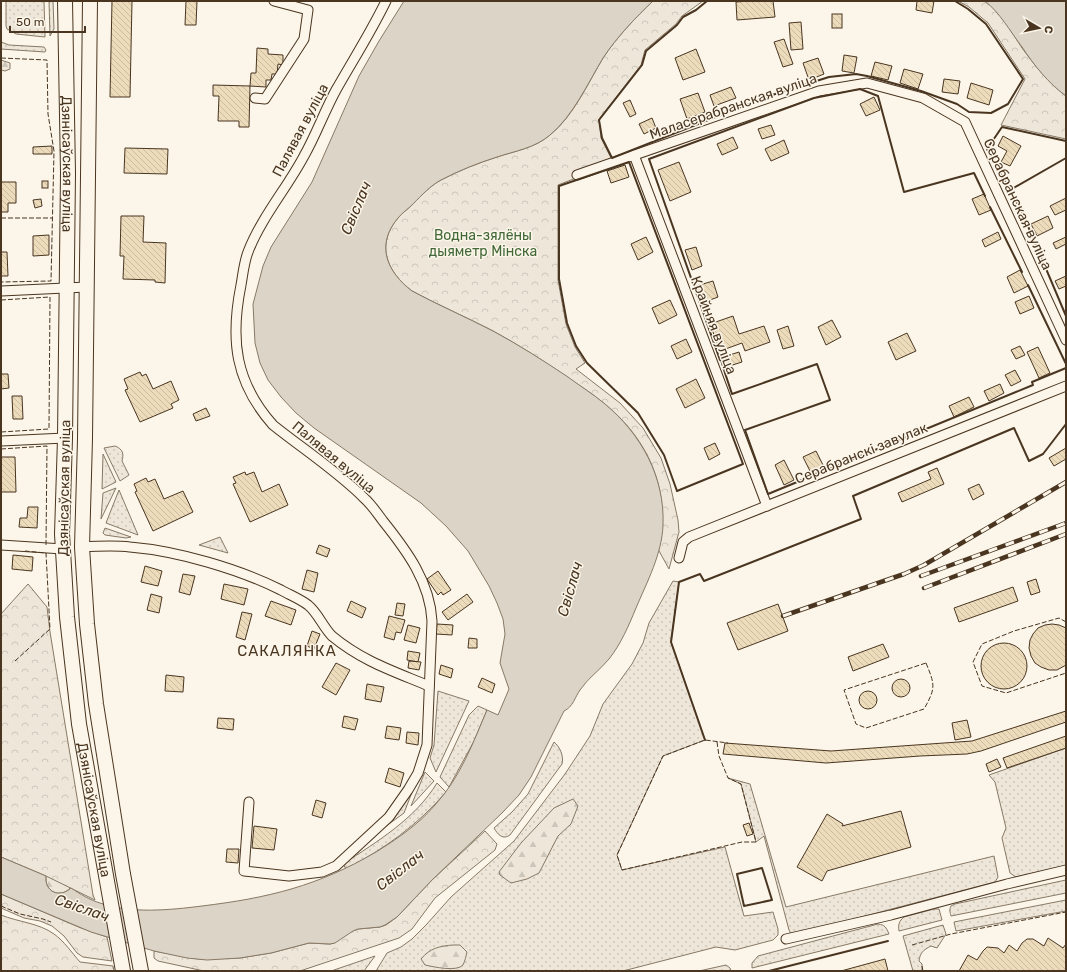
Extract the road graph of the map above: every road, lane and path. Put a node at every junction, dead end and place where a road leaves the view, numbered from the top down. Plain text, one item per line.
1 (65, 1) edge
2 (90, 1) edge
3 (274, 1) edge
4 (386, 1) edge
5 (255, 98) dead end
6 (965, 122) joint
7 (634, 155) junction
8 (578, 175) dead end
9 (67, 288) junction
10 (87, 288) junction
11 (1, 291) edge
12 (1066, 340) edge
13 (1066, 386) edge
14 (65, 433) junction
15 (1, 441) edge
16 (85, 445) junction
17 (767, 506) junction
18 (1, 544) edge
19 (82, 547) junction
20 (63, 549) junction
21 (678, 558) dead end
22 (429, 686) junction
23 (249, 802) dead end
24 (1066, 870) edge
25 (786, 939) dead end
26 (123, 971) edge
27 (141, 971) edge

1 - 9 main road, Дзянісаўская вуліца
2 - 10 main road, Дзянісаўская вуліца
3 - 5 street
4 - 22 street, Палявая вуліца
6 - 7 street, Маласерабранская вуліца
6 - 12 street, Серабранская вуліца
7 - 8 street, Маласерабранская вуліца
7 - 17 street, Крайняя вуліца
9 - 10 street
9 - 11 street
9 - 14 main road, Дзянісаўская вуліца
10 - 16 main road, Дзянісаўская вуліца
13 - 17 street, Серабранскі завулак
14 - 15 street
14 - 16 main road
14 - 20 main road, Дзянісаўская вуліца
16 - 19 main road, Дзянісаўская вуліца
17 - 21 street, Серабранскі завулак
18 - 20 street
19 - 22 street
19 - 27 main road, Дзянісаўская вуліца
20 - 26 main road, Дзянісаўская вуліца
22 - 23 street, Палявая вуліца
24 - 25 street

